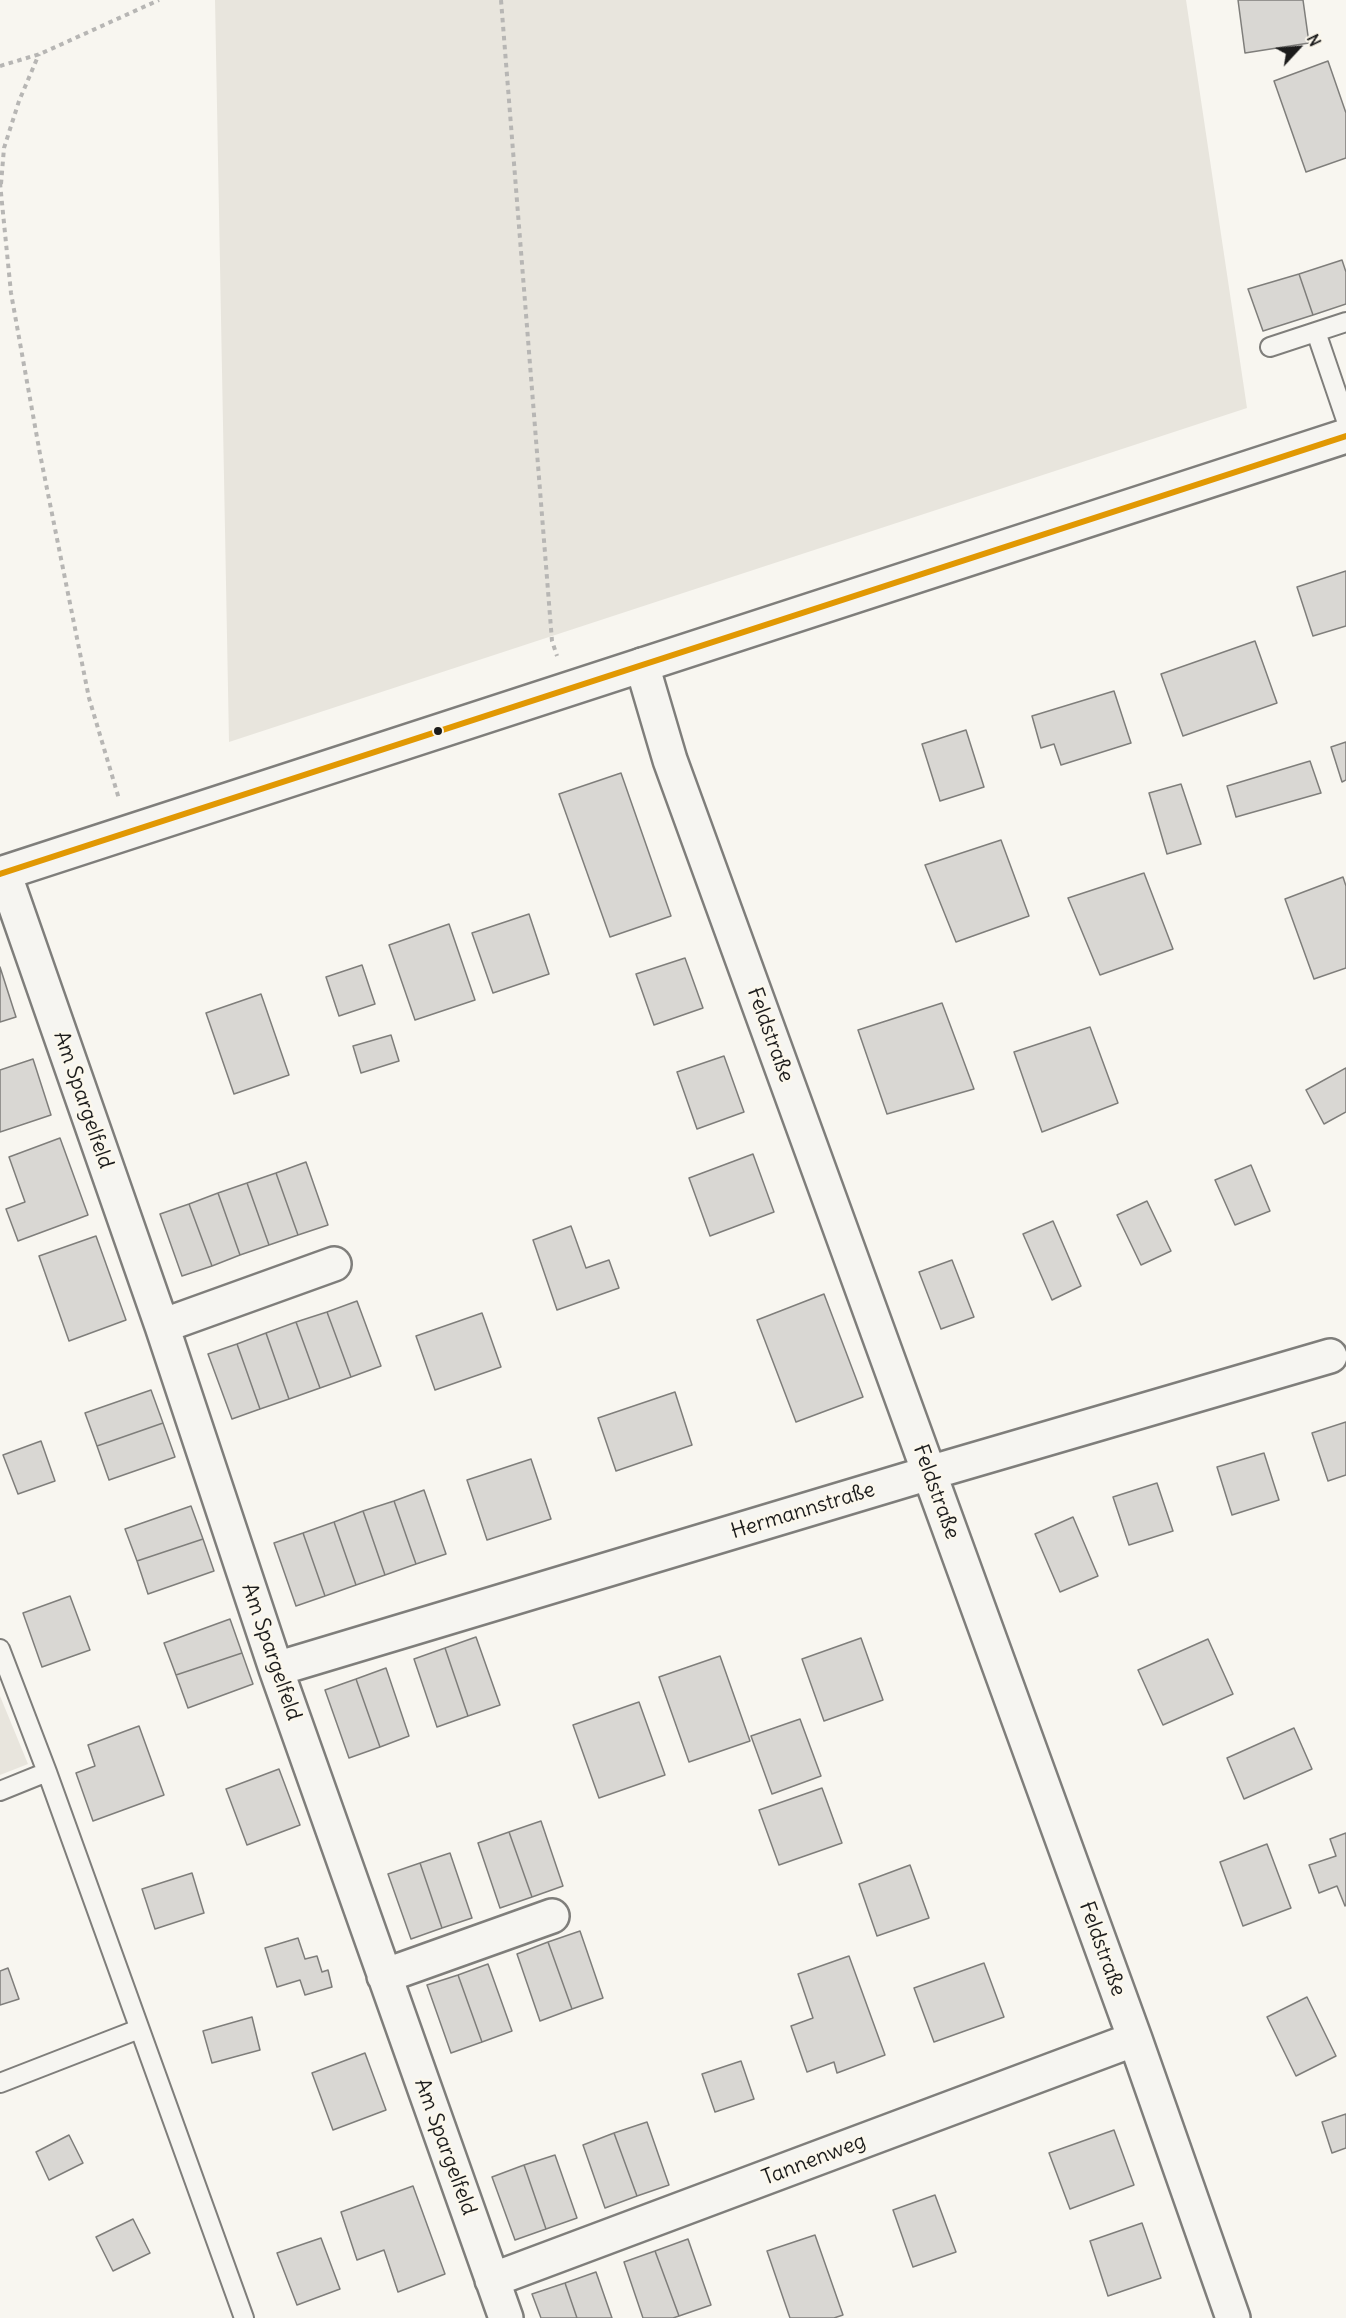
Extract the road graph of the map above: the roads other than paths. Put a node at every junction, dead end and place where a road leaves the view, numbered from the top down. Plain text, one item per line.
1 (1346, 322) edge
2 (1316, 332) junction
3 (1270, 347) dead end
4 (1346, 420) edge
5 (1346, 436) edge
6 (642, 665) junction
7 (2, 873) edge
8 (334, 1264) dead end
9 (162, 1326) junction
10 (1330, 1356) dead end
11 (929, 1473) junction
12 (0, 1649) edge
13 (276, 1669) junction
14 (47, 1772) junction
15 (0, 1791) edge
16 (552, 1916) dead end
17 (384, 1976) junction
18 (139, 2029) junction
19 (1135, 2039) junction
20 (0, 2084) edge
21 (492, 2280) junction
22 (244, 2318) edge
23 (506, 2318) edge
24 (1233, 2318) edge

1 - 2 lane
2 - 3 lane
2 - 4 lane
5 - 6 street
6 - 7 street
6 - 11 street, Feldstraße
7 - 9 street, Am Spargelfeld
8 - 9 street
9 - 13 street, Am Spargelfeld
10 - 11 street, Hermannstraße
11 - 13 street, Hermannstraße
11 - 19 street, Feldstraße
12 - 14 lane
13 - 17 street, Am Spargelfeld
14 - 15 lane
14 - 18 lane
16 - 17 street
17 - 21 street, Am Spargelfeld
18 - 20 lane
18 - 22 lane
19 - 21 street, Tannenweg
19 - 24 street, Feldstraße
21 - 23 street, Am Spargelfeld

